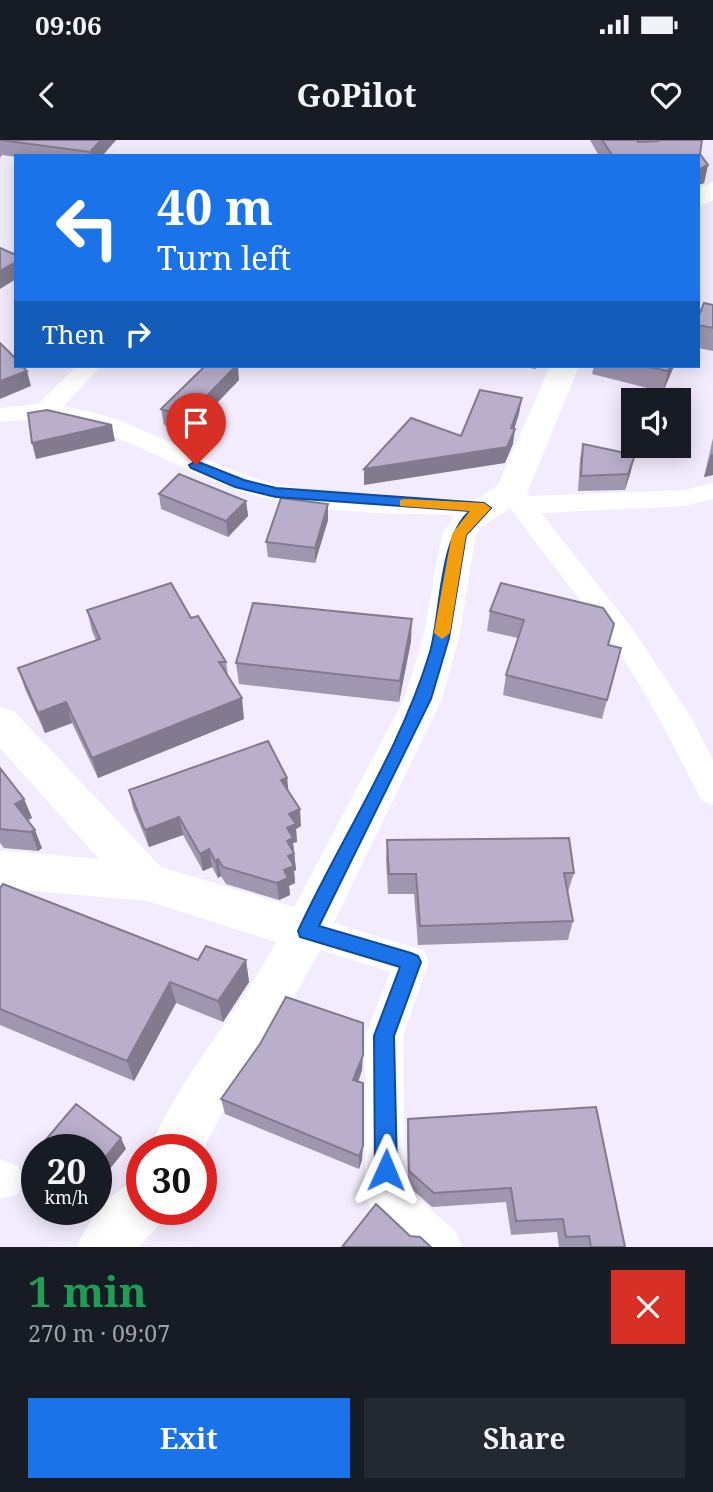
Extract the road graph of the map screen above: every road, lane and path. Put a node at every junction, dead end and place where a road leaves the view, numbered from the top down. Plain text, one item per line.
1 (88, 368) edge
2 (563, 368) edge
3 (44, 412) junction
4 (0, 415) edge
5 (713, 491) edge
6 (506, 501) junction
7 (0, 722) edge
8 (713, 792) edge
9 (0, 869) edge
10 (148, 882) junction
11 (307, 931) junction
12 (184, 1134) edge
13 (126, 1222) edge
14 (104, 1247) edge
15 (441, 1247) edge

1 - 3 street
2 - 6 main road
3 - 4 street
3 - 6 street
5 - 6 street
6 - 8 street
6 - 11 main road
7 - 10 main road
9 - 10 main road
10 - 11 main road
11 - 12 main road
11 - 15 street
13 - 14 main road

